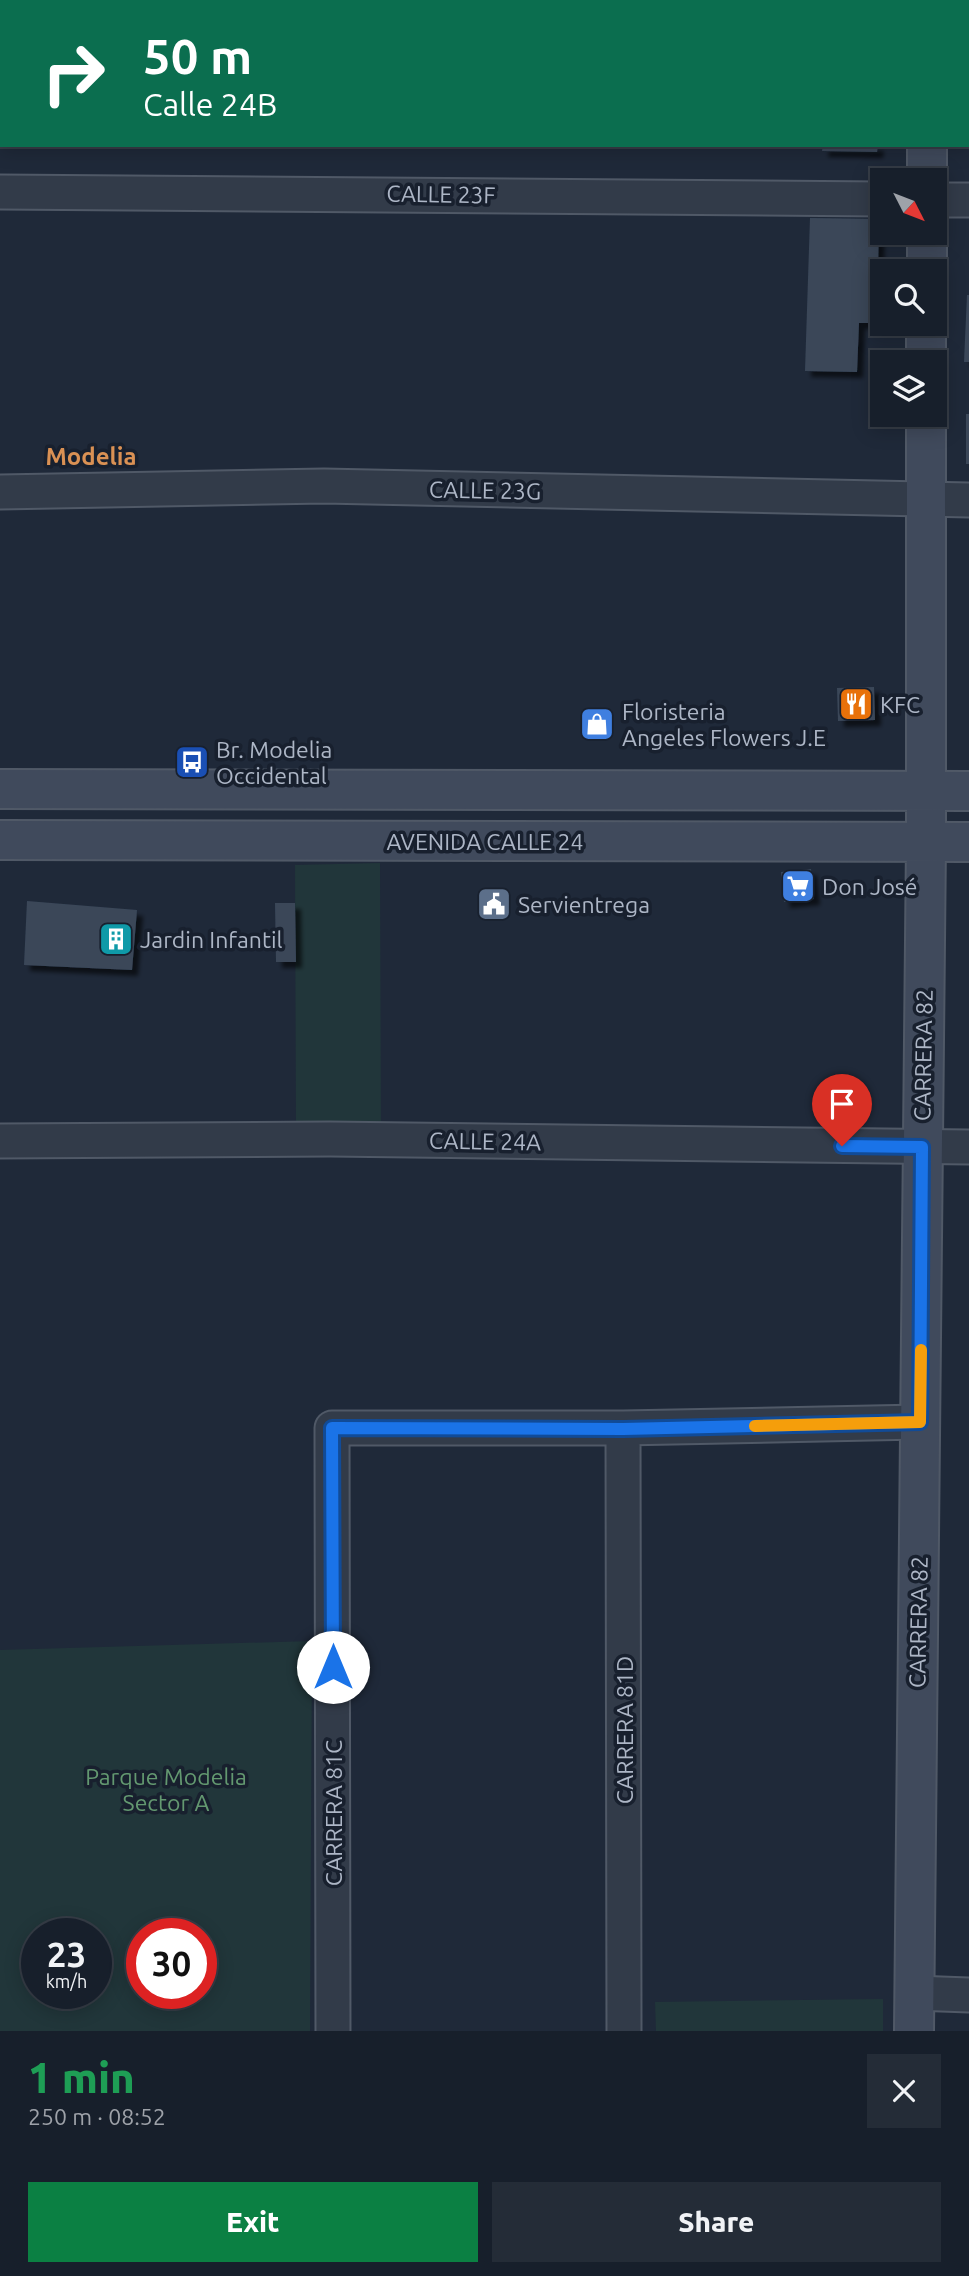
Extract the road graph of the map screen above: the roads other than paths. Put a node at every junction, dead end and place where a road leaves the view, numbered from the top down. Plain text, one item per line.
1 (927, 147) edge
2 (927, 168) edge
3 (0, 192) edge
4 (870, 199) edge
5 (947, 200) edge
6 (969, 200) edge
7 (926, 427) edge
8 (0, 492) edge
9 (969, 500) edge
10 (926, 501) junction
11 (0, 789) edge
12 (925, 791) junction
13 (969, 791) edge
14 (0, 840) edge
15 (926, 842) junction
16 (969, 842) edge
17 (0, 1141) edge
18 (922, 1147) junction
19 (969, 1147) edge
20 (920, 1422) junction
21 (623, 1429) junction
22 (914, 1993) junction
23 (969, 1995) edge
24 (333, 2031) edge
25 (624, 2031) edge
26 (914, 2031) edge

1 - 2 main road
3 - 4 street, CALLE 23F
5 - 6 street
7 - 10 main road, CARRERA 82
8 - 10 street, CALLE 23G
9 - 10 street, CALLE 23G
10 - 12 main road, CARRERA 82
11 - 12 main road
12 - 13 main road
12 - 15 main road, CARRERA 82
14 - 15 main road, AVENIDA CALLE 24
15 - 16 main road, AVENIDA CALLE 24
15 - 18 main road, CARRERA 82
17 - 18 street, CALLE 24A
18 - 19 street, CALLE 24A
18 - 20 main road, CARRERA 82
20 - 21 street
20 - 22 main road, CARRERA 82
21 - 24 street, CARRERA 81C
21 - 25 street, CARRERA 81D
22 - 23 street
22 - 26 main road, CARRERA 82

